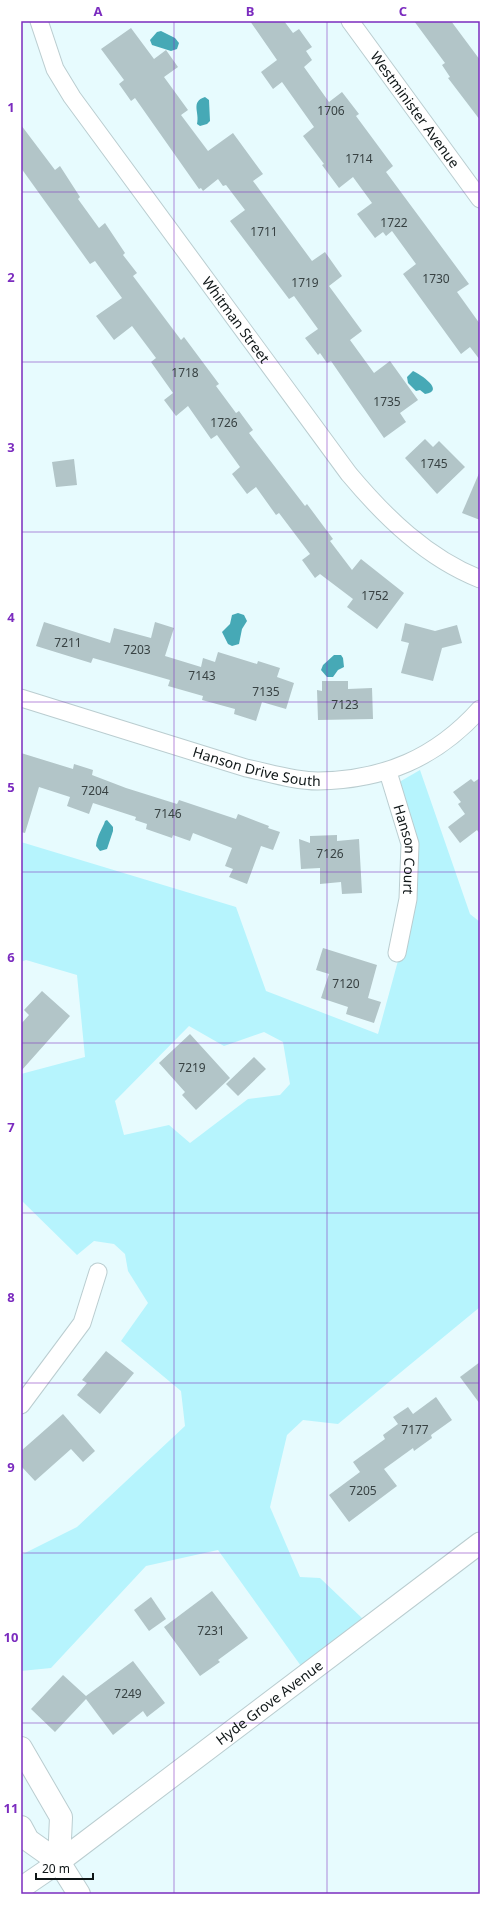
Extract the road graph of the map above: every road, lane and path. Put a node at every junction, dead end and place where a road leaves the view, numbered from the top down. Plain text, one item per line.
1 (39, 21) edge
2 (350, 21) edge
3 (480, 198) edge
4 (480, 579) edge
5 (21, 698) edge
6 (480, 709) edge
7 (388, 772) junction
8 (397, 952) dead end
9 (98, 1272) dead end
10 (47, 1370) junction
11 (21, 1385) edge
12 (21, 1405) edge
13 (480, 1543) edge
14 (21, 1748) edge
15 (21, 1827) edge
16 (59, 1862) junction
17 (21, 1888) edge
18 (79, 1894) edge

1 - 4 street, Whitman Street
2 - 3 street, Westminister Avenue
5 - 7 street, Hanson Drive South
6 - 7 street, Hanson Drive South
7 - 8 street, Hanson Court
9 - 10 street
10 - 11 street
10 - 12 street
13 - 16 street, Hyde Grove Avenue
14 - 16 main road
15 - 16 main road
16 - 17 street, Hyde Grove Avenue
16 - 18 main road

